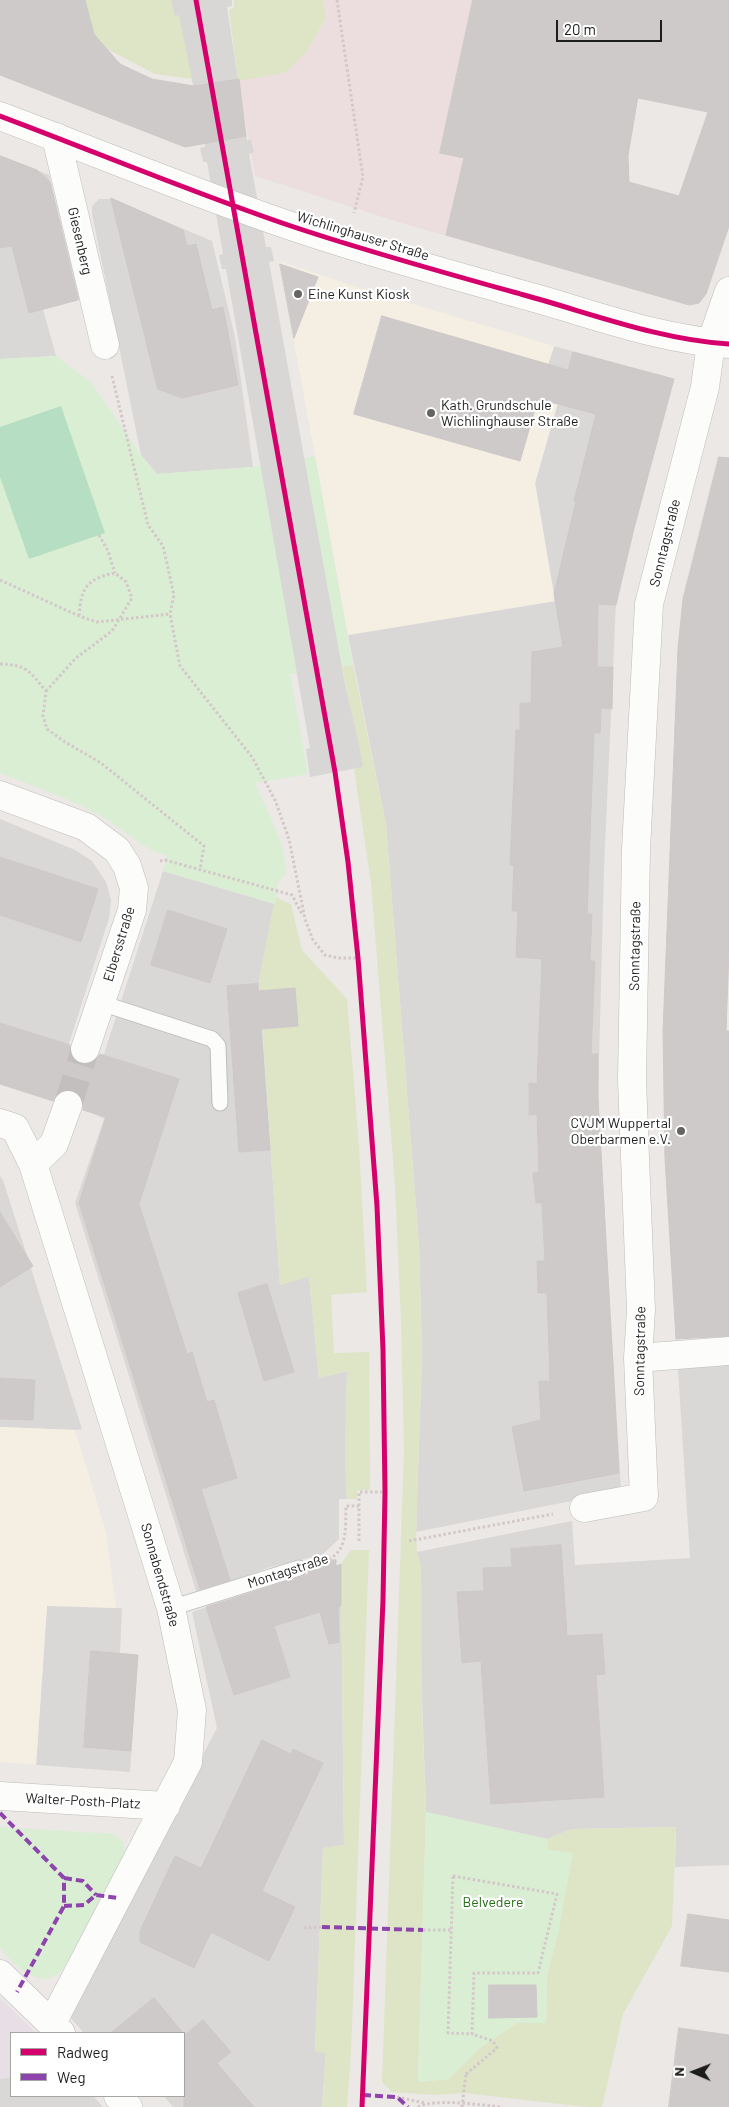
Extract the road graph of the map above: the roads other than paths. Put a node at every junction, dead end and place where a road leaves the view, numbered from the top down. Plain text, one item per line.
1 (0, 116) edge
2 (56, 137) junction
3 (729, 291) edge
4 (720, 344) edge
5 (105, 345) road end
6 (0, 795) edge
7 (101, 1003) junction
8 (86, 1050) tunnel mouth
9 (220, 1103) dead end
10 (68, 1105) tunnel mouth
11 (0, 1123) edge
12 (33, 1164) junction
13 (729, 1351) edge
14 (638, 1358) junction
15 (584, 1508) road end
16 (299, 1568) road end
17 (171, 1608) junction
18 (0, 1796) edge
19 (166, 1806) junction
20 (0, 1974) edge
21 (56, 2028) edge
22 (119, 2097) edge
23 (128, 2107) edge

1 - 2 street, Wichlinghauser Straße
2 - 4 street, Wichlinghauser Straße
2 - 5 street, Giesenberg
3 - 4 street, Sonntagstraße
4 - 14 street, Sonntagstraße
6 - 7 street, Elbersstraße
7 - 8 street, Elbersstraße
7 - 9 lane
10 - 12 street
11 - 12 street, Sonnabendstraße
12 - 17 street, Sonnabendstraße
13 - 14 street
14 - 15 street, Sonntagstraße
16 - 17 lane, Montagstraße
17 - 19 street, Sonnabendstraße
18 - 19 street, Walter-Posth-Platz
19 - 21 street, Sonnabendstraße
20 - 21 street
22 - 23 street

